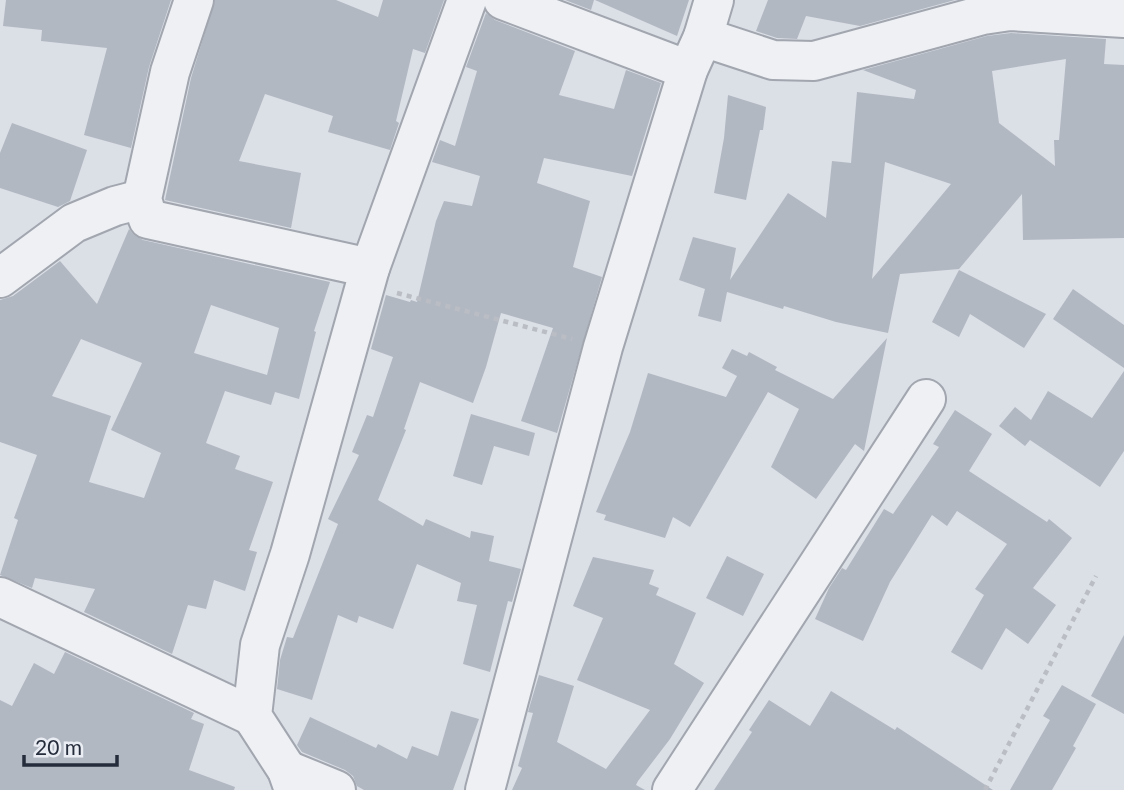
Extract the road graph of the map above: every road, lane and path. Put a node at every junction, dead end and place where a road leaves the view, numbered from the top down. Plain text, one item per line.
1 (194, 0) edge
2 (467, 0) edge
3 (503, 0) edge
4 (714, 0) edge
5 (1124, 18) edge
6 (696, 53) junction
7 (142, 199) junction
8 (368, 277) junction
9 (0, 278) edge
10 (603, 347) junction
11 (926, 399) dead end
12 (1096, 576) dead end
13 (0, 597) edge
14 (252, 716) junction
15 (290, 780) edge
16 (336, 790) edge
17 (485, 790) edge
18 (672, 790) edge
19 (985, 790) edge

1 - 7 street
2 - 8 street
3 - 6 street
4 - 6 street
5 - 6 street
6 - 10 street
7 - 8 street
7 - 9 street
8 - 10 path
8 - 14 street
10 - 17 street
11 - 18 street
12 - 19 path
13 - 14 street
14 - 15 street
15 - 16 street

